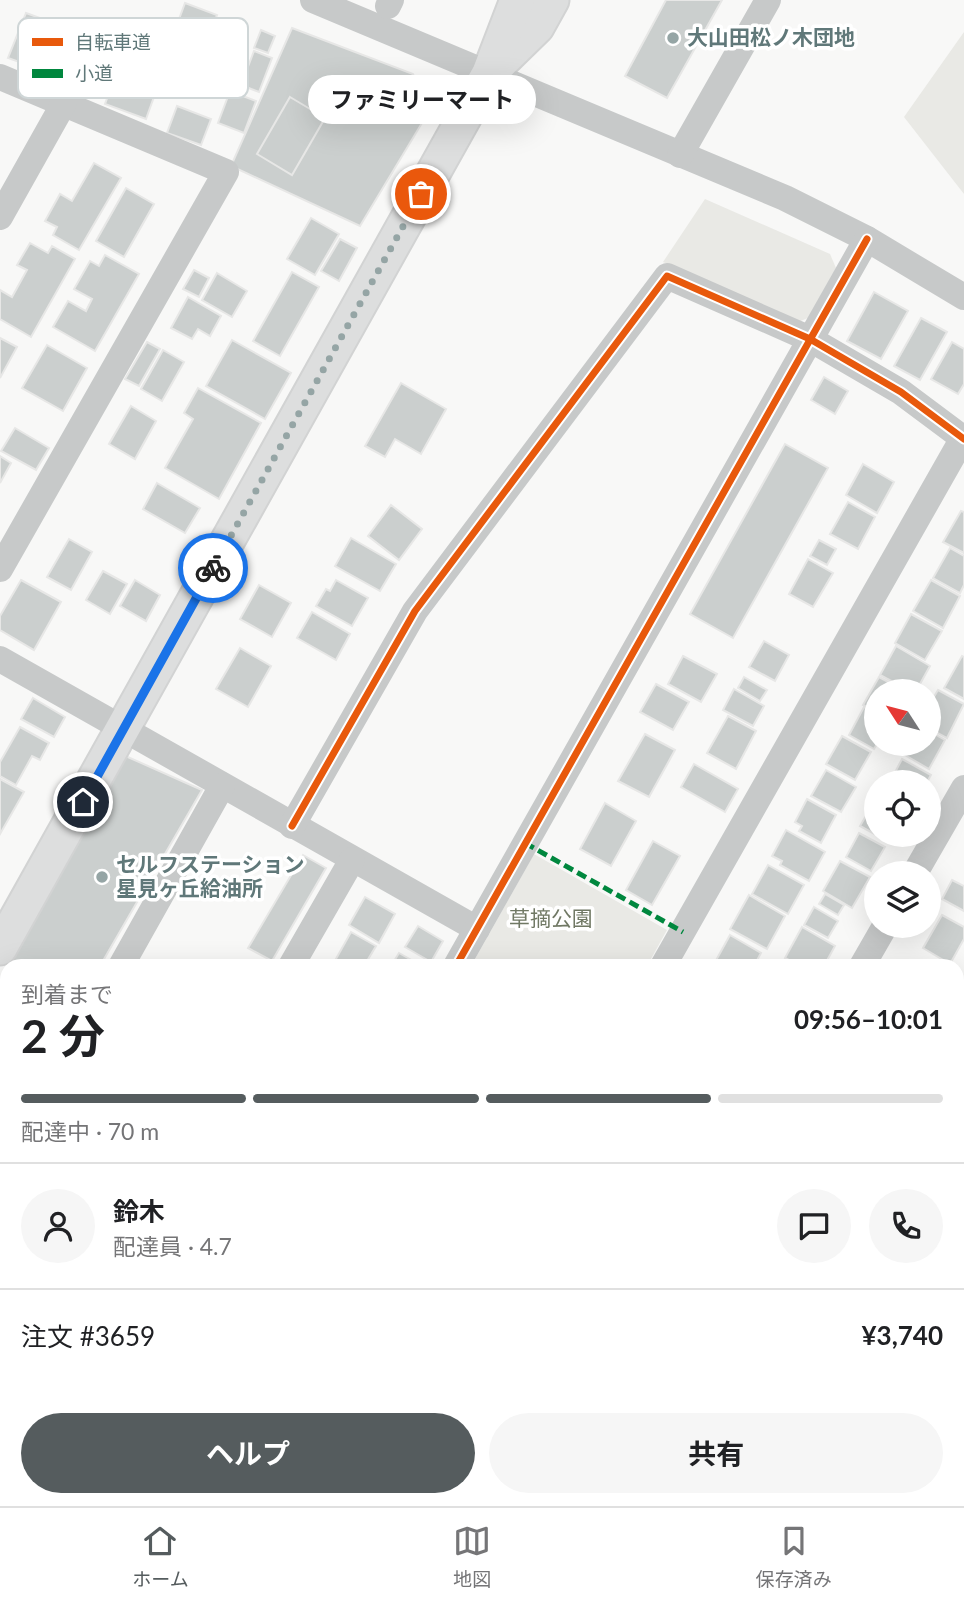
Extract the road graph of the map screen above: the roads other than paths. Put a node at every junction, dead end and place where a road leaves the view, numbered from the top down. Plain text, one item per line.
1 (313, 0) edge
2 (517, 0) edge
3 (551, 0) edge
4 (768, 0) edge
5 (489, 73) junction
6 (0, 77) edge
7 (18, 84) edge
8 (52, 98) edge
9 (64, 103) junction
10 (680, 155) junction
11 (0, 217) edge
12 (867, 239) junction
13 (964, 298) edge
14 (810, 339) junction
15 (964, 438) edge
16 (0, 569) edge
17 (0, 659) edge
18 (124, 730) junction
19 (222, 786) junction
20 (964, 788) edge
21 (292, 826) junction
22 (352, 860) junction
23 (922, 861) edge
24 (477, 929) junction
25 (878, 938) edge
26 (0, 948) edge
27 (125, 959) edge
28 (295, 959) edge
29 (460, 959) edge
30 (667, 959) edge
31 (866, 959) edge

1 - 5 street
2 - 5 main road
3 - 5 main road
4 - 10 street
5 - 10 street
5 - 18 main road
6 - 7 street
8 - 9 street
9 - 11 street
9 - 16 street
10 - 12 street
12 - 13 street
12 - 14 street
14 - 15 street
14 - 21 street
14 - 24 street
15 - 30 street
17 - 18 street
18 - 19 street
18 - 26 main road
19 - 21 street
19 - 27 street
20 - 23 street
21 - 22 street
22 - 24 street
22 - 28 street
24 - 29 street
25 - 31 street

